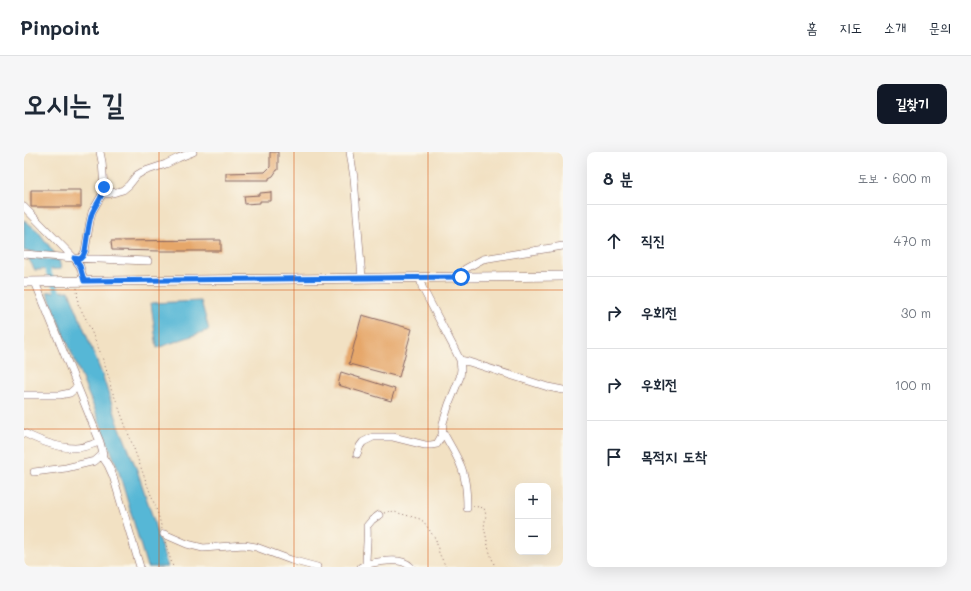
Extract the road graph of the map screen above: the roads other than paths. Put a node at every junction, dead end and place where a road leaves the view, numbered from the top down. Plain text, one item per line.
1 (100, 152) edge
2 (193, 152) edge
3 (350, 152) edge
4 (104, 193) junction
5 (24, 208) edge
6 (24, 212) edge
7 (32, 216) junction
8 (563, 246) edge
9 (24, 254) edge
10 (77, 259) junction
11 (148, 261) dead end
12 (563, 276) edge
13 (461, 277) junction
14 (362, 278) junction
15 (420, 278) junction
16 (80, 281) junction
17 (24, 282) edge
18 (35, 282) junction
19 (460, 360) junction
20 (77, 386) junction
21 (563, 390) edge
22 (24, 395) edge
23 (442, 430) junction
24 (24, 433) edge
25 (100, 442) junction
26 (357, 454) dead end
27 (102, 456) junction
28 (34, 472) dead end
29 (467, 506) road end
30 (379, 515) road end
31 (164, 534) road end
32 (364, 566) edge
33 (140, 567) edge
34 (317, 567) edge
35 (412, 567) edge

1 - 4 street
2 - 4 street
3 - 14 street
4 - 10 street
5 - 7 street
6 - 7 street
7 - 10 street
8 - 13 street
9 - 10 street
10 - 11 street
10 - 16 street
12 - 13 main road
13 - 15 main road
14 - 15 main road
14 - 16 main road
15 - 19 street
16 - 18 main road
17 - 18 main road
18 - 20 street
19 - 21 street
19 - 23 street
20 - 22 street
20 - 25 street
23 - 26 street
23 - 29 street
24 - 25 street
25 - 27 street
27 - 28 street
27 - 33 street
30 - 32 street
31 - 34 street
32 - 35 street

